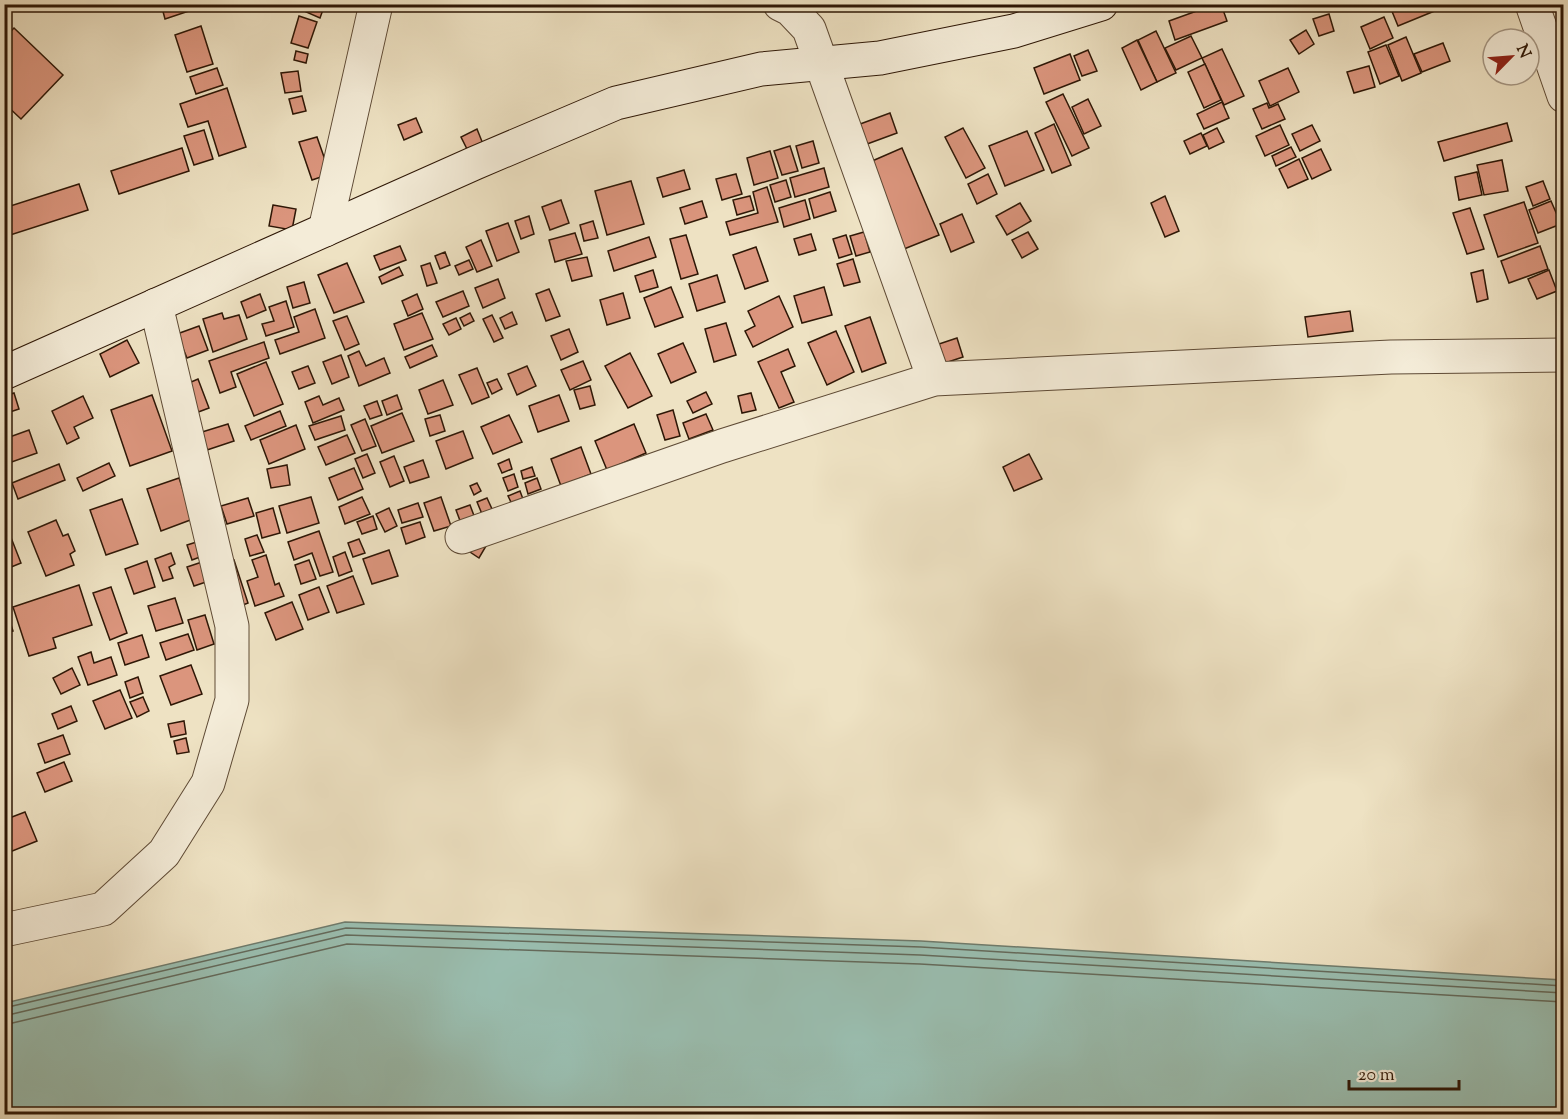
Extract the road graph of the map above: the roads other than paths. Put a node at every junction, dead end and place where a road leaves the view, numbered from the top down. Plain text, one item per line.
1 (376, 4) edge
2 (780, 4) edge
3 (1101, 4) edge
4 (1532, 4) edge
5 (822, 64) junction
6 (1563, 96) edge
7 (326, 230) junction
8 (156, 306) junction
9 (1563, 355) edge
10 (4, 373) edge
11 (934, 379) junction
12 (462, 537) dead end
13 (4, 930) edge

1 - 7 street
2 - 5 street
3 - 5 street
4 - 6 street
5 - 7 street
5 - 11 street
7 - 8 street
8 - 10 street
8 - 13 street
9 - 11 street
11 - 12 street

